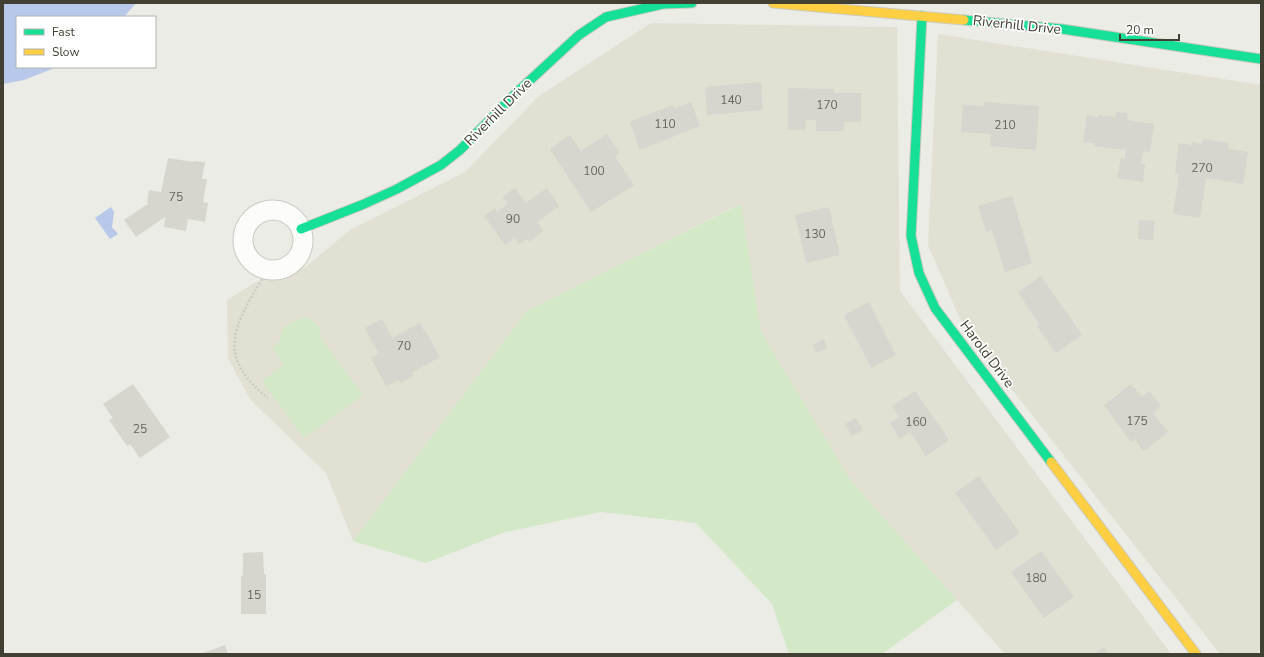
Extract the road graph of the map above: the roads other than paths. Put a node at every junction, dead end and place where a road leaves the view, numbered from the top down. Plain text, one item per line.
1 (692, 3) edge
2 (772, 3) edge
3 (922, 16) junction
4 (1261, 59) edge
5 (301, 229) dead end
6 (1196, 654) edge

1 - 5 street, Riverhill Drive
2 - 3 street, Riverhill Drive
3 - 4 street, Riverhill Drive
3 - 6 street, Harold Drive

